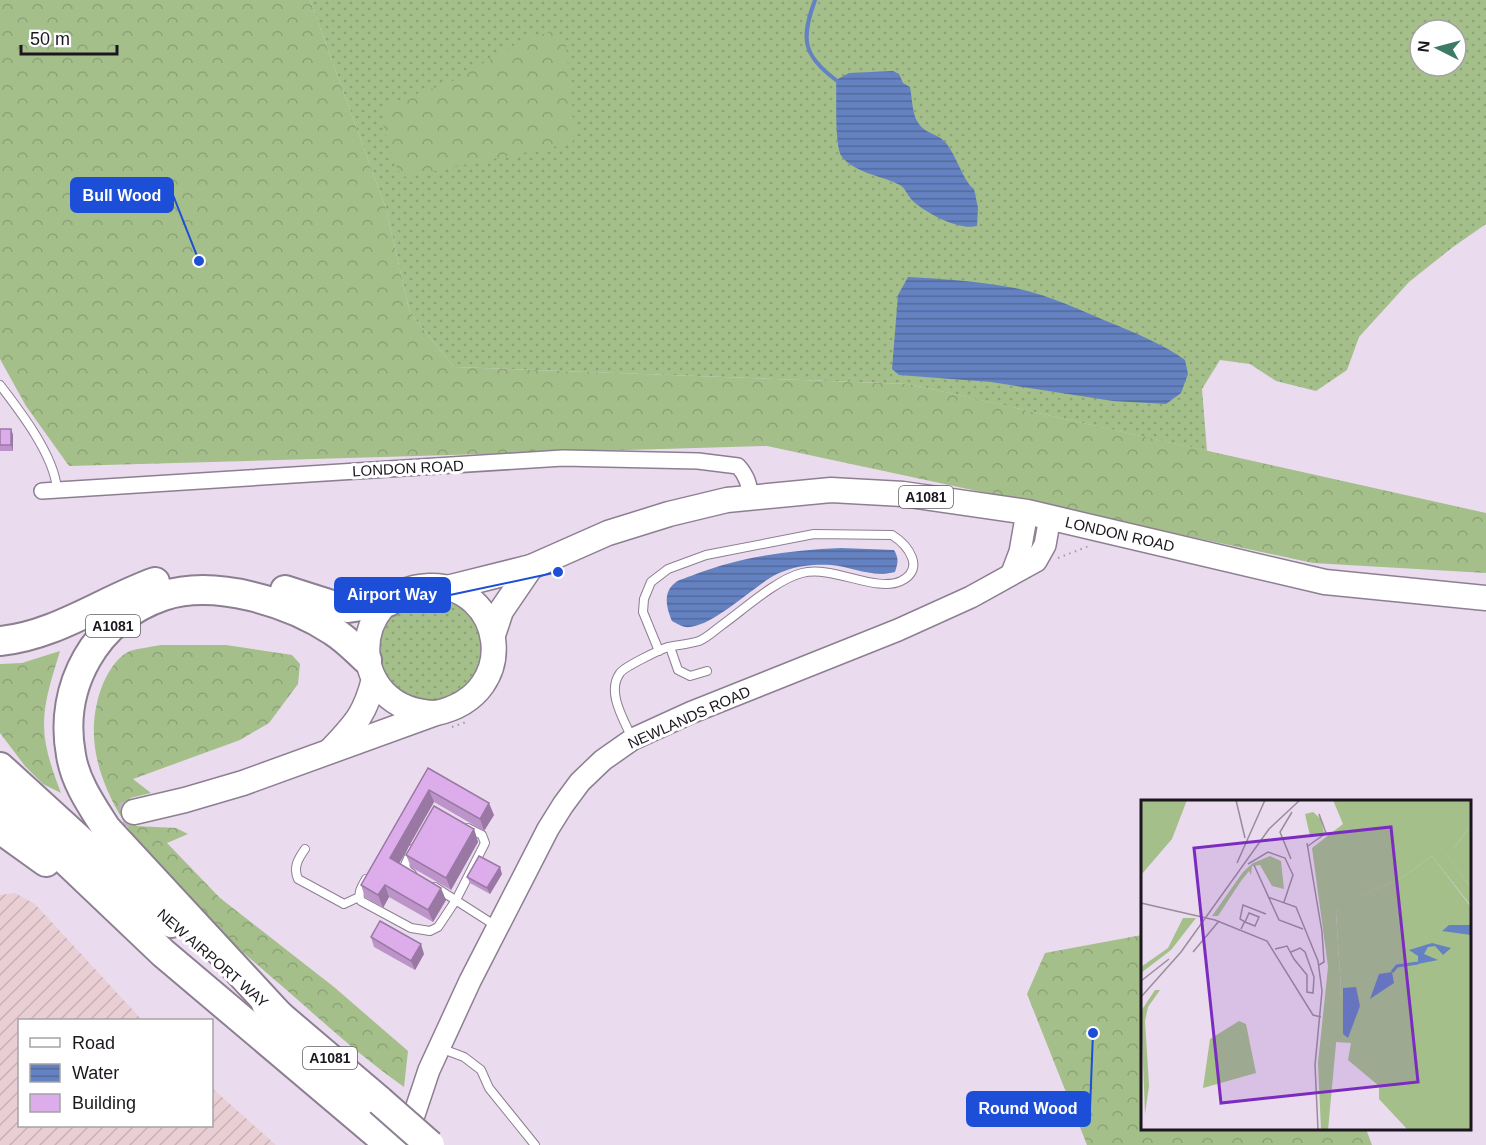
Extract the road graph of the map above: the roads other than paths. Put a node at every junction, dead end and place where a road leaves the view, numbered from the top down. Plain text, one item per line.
1 (0, 385) edge
2 (49, 490) joint
3 (752, 498) junction
4 (1038, 514) junction
5 (531, 567) junction
6 (1012, 573) junction
7 (447, 588) junction
8 (1486, 598) edge
9 (388, 602) junction
10 (493, 634) junction
11 (0, 641) edge
12 (670, 647) junction
13 (659, 651) junction
14 (371, 670) junction
15 (708, 671) dead end
16 (436, 713) junction
17 (633, 740) junction
18 (330, 751) junction
19 (0, 767) edge
20 (0, 798) edge
21 (134, 812) tunnel mouth
22 (462, 825) edge
23 (0, 829) edge
24 (416, 843) edge
25 (305, 849) dead end
26 (370, 871) edge
27 (419, 878) edge
28 (428, 883) edge
29 (359, 897) junction
30 (456, 900) junction
31 (116, 908) junction
32 (497, 927) junction
33 (280, 1016) junction
34 (438, 1047) junction
35 (382, 1138) edge
36 (404, 1145) edge
37 (430, 1145) edge
38 (535, 1145) edge

1 - 2 lane
2 - 3 street, LONDON ROAD
3 - 4 main road, LONDON ROAD / A1081
3 - 5 main road, LONDON ROAD / A1081
4 - 6 street
4 - 6 street, NEWLANDS ROAD
4 - 8 main road, LONDON ROAD / A1081
5 - 7 main road, LONDON ROAD / A1081
5 - 10 main road
6 - 17 street, NEWLANDS ROAD
7 - 9 main road
7 - 10 main road
9 - 11 highway, A1081
9 - 14 main road
10 - 16 main road
12 - 13 lane
12 - 13 lane
12 - 15 lane
13 - 17 lane
14 - 16 main road
14 - 18 main road
14 - 33 highway, A1081
16 - 18 main road
17 - 32 street, NEWLANDS ROAD
18 - 21 main road
19 - 33 highway, NEW AIRPORT WAY / A1081
20 - 31 highway, NEW AIRPORT WAY / A1081
22 - 30 lane
23 - 31 highway, A1081
24 - 27 lane
25 - 29 lane
26 - 29 lane
28 - 30 lane
29 - 30 lane
30 - 32 lane
31 - 35 highway, NEW AIRPORT WAY / A1081
32 - 34 street, NEWLANDS ROAD
33 - 37 highway, NEW AIRPORT WAY / A1081, bridge
34 - 36 street, NEWLANDS ROAD
34 - 38 lane

